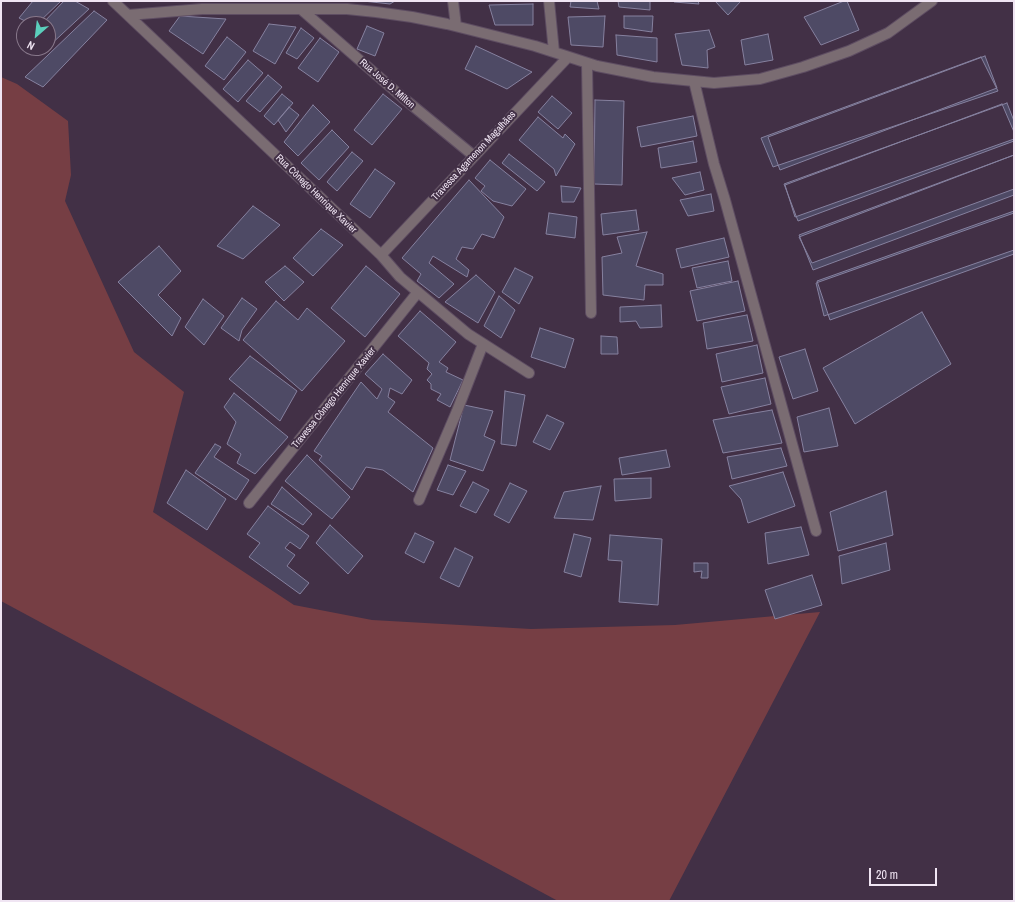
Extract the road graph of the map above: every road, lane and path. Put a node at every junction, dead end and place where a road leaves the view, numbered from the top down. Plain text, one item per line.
1 (114, 1) edge
2 (453, 1) edge
3 (549, 1) edge
4 (932, 1) edge
5 (302, 10) junction
6 (128, 15) junction
7 (456, 26) junction
8 (554, 52) junction
9 (568, 57) junction
10 (587, 64) junction
11 (694, 81) junction
12 (474, 156) junction
13 (381, 255) junction
14 (418, 292) junction
15 (591, 313) dead end
16 (483, 344) junction
17 (529, 373) dead end
18 (419, 500) dead end
19 (249, 503) dead end
20 (816, 531) dead end

1 - 6 street, Rua Cônego Henrique Xavier
2 - 7 street
3 - 8 street
4 - 11 street
5 - 6 street
5 - 7 street
5 - 12 street, Rua José D. Milton
6 - 13 street, Rua Cônego Henrique Xavier
7 - 8 street
8 - 9 street
9 - 10 street
9 - 12 street, Travessa Agamenon Magalhães
10 - 11 street
10 - 15 street
11 - 20 street
12 - 13 street, Travessa Agamenon Magalhães
13 - 14 street, Rua Cônego Henrique Xavier
14 - 16 street, Rua Cônego Henrique Xavier
14 - 19 street, Travessa Cônego Henrique Xavier
16 - 17 street, Rua Cônego Henrique Xavier
16 - 18 street

